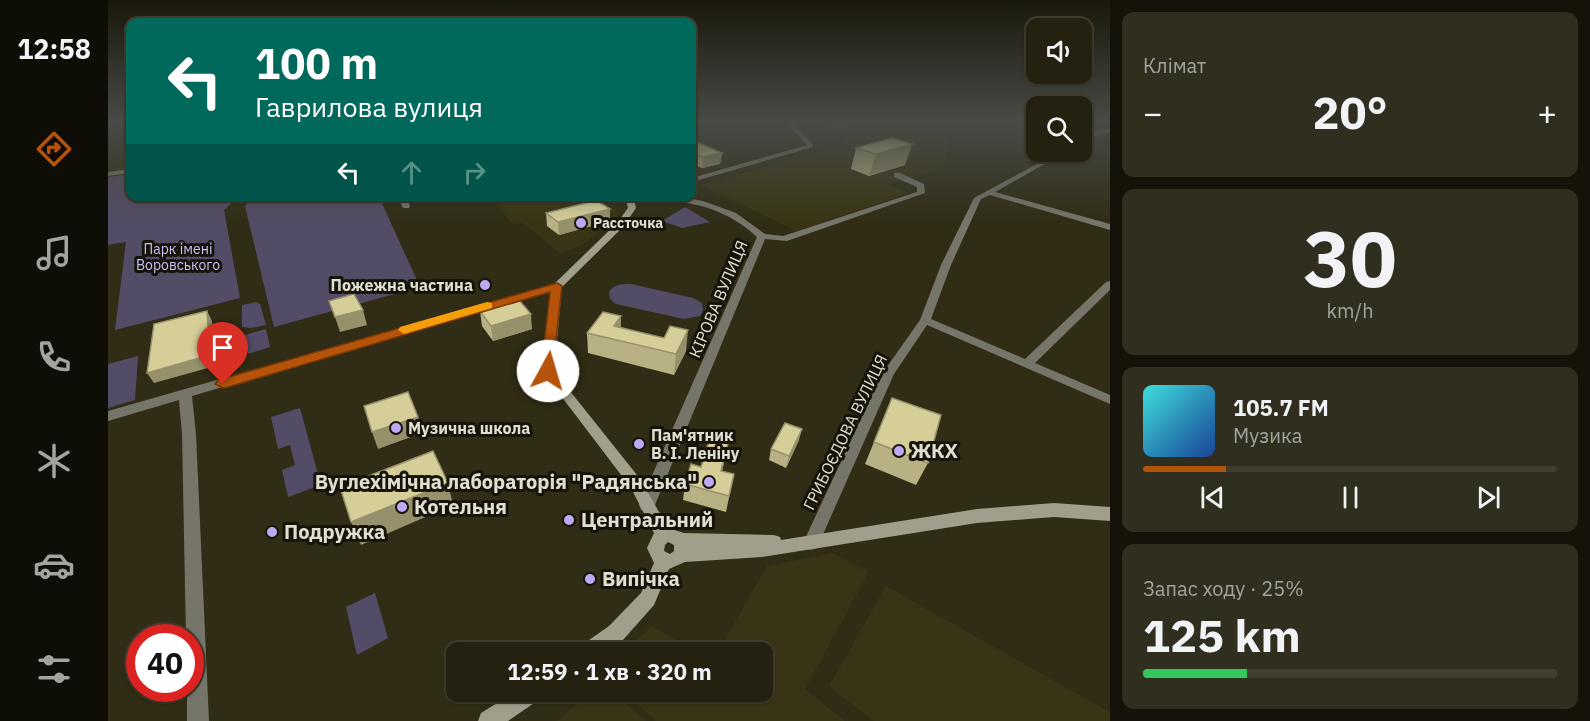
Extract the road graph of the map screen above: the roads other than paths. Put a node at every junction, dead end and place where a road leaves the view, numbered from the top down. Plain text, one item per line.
1 (781, 155) edge
2 (1044, 162) edge
3 (126, 172) edge
4 (108, 174) edge
5 (897, 175) dead end
6 (696, 179) edge
7 (988, 192) junction
8 (404, 201) edge
9 (631, 201) edge
10 (696, 201) edge
11 (406, 206) dead end
12 (1109, 226) edge
13 (762, 236) junction
14 (784, 239) junction
15 (757, 249) junction
16 (1110, 284) edge
17 (557, 286) junction
18 (925, 320) junction
19 (1028, 363) junction
20 (185, 395) junction
21 (1110, 400) edge
22 (108, 416) edge
23 (647, 505) junction
24 (1110, 514) edge
25 (812, 543) junction
26 (672, 548) junction
27 (603, 642) edge
28 (518, 702) edge
29 (198, 721) edge
30 (489, 721) edge

1 - 6 street
2 - 7 street, ГРИБОЄДОВА ВУЛИЦЯ
3 - 4 street
5 - 14 street
7 - 12 street
7 - 18 street, ГРИБОЄДОВА ВУЛИЦЯ
8 - 11 street
9 - 17 street
10 - 13 street, КІРОВА ВУЛИЦЯ
13 - 14 street
13 - 15 street, КІРОВА ВУЛИЦЯ
14 - 15 street
15 - 23 street, КІРОВА ВУЛИЦЯ
16 - 19 street
17 - 20 street
17 - 23 street
18 - 19 street
18 - 25 street, ГРИБОЄДОВА ВУЛИЦЯ
19 - 21 street
20 - 22 street
20 - 29 street
23 - 26 street
24 - 25 street
25 - 26 street
26 - 27 street
28 - 30 street

